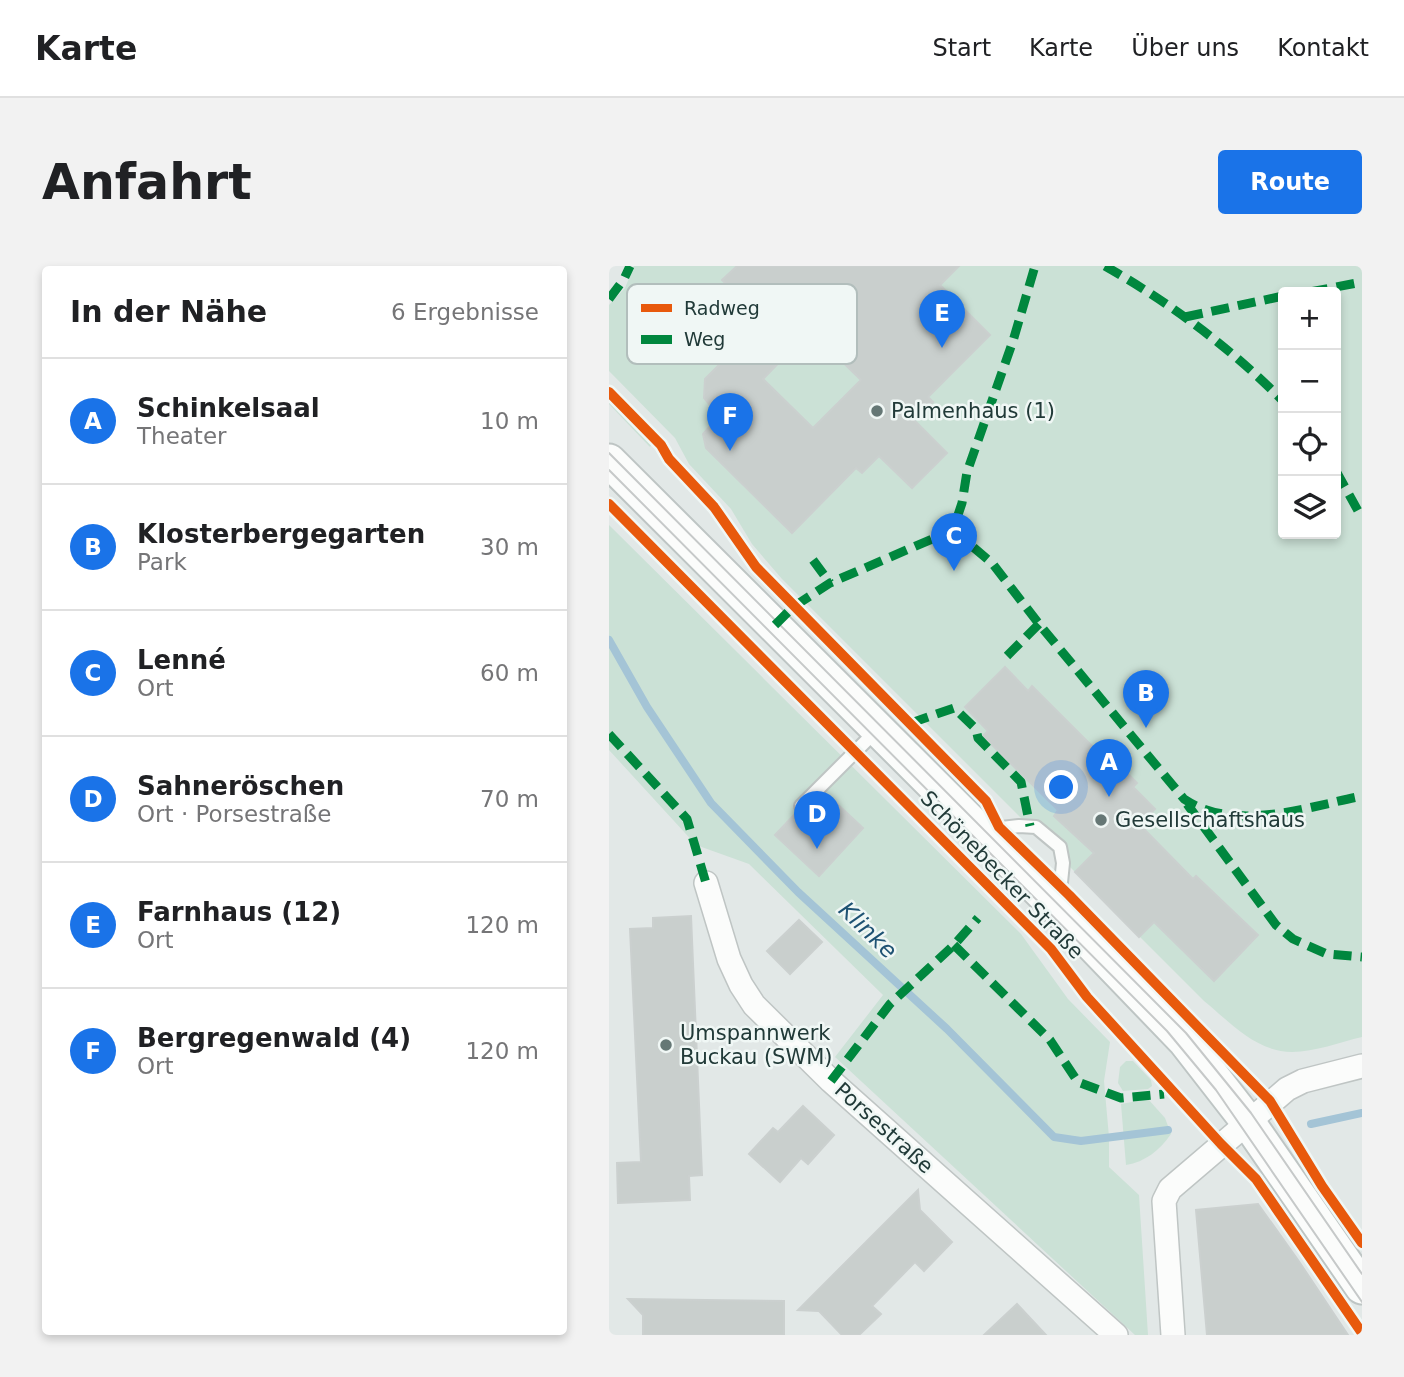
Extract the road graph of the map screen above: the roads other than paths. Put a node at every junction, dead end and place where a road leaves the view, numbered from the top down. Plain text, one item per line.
1 (609, 461) edge
2 (877, 730) junction
3 (801, 806) dead end
4 (977, 830) junction
5 (706, 883) dead end
6 (1058, 909) junction
7 (1362, 1066) edge
8 (1248, 1122) junction
9 (1362, 1287) edge
10 (1116, 1335) edge
11 (1173, 1335) edge

1 - 2 main road, Schönebecker Straße
2 - 3 lane
2 - 4 main road, Schönebecker Straße
4 - 6 main road, Schönebecker Straße
4 - 6 lane
5 - 10 street, Porsestraße
6 - 8 main road, Schönebecker Straße
7 - 8 street
8 - 9 main road, Schönebecker Straße
8 - 11 street

